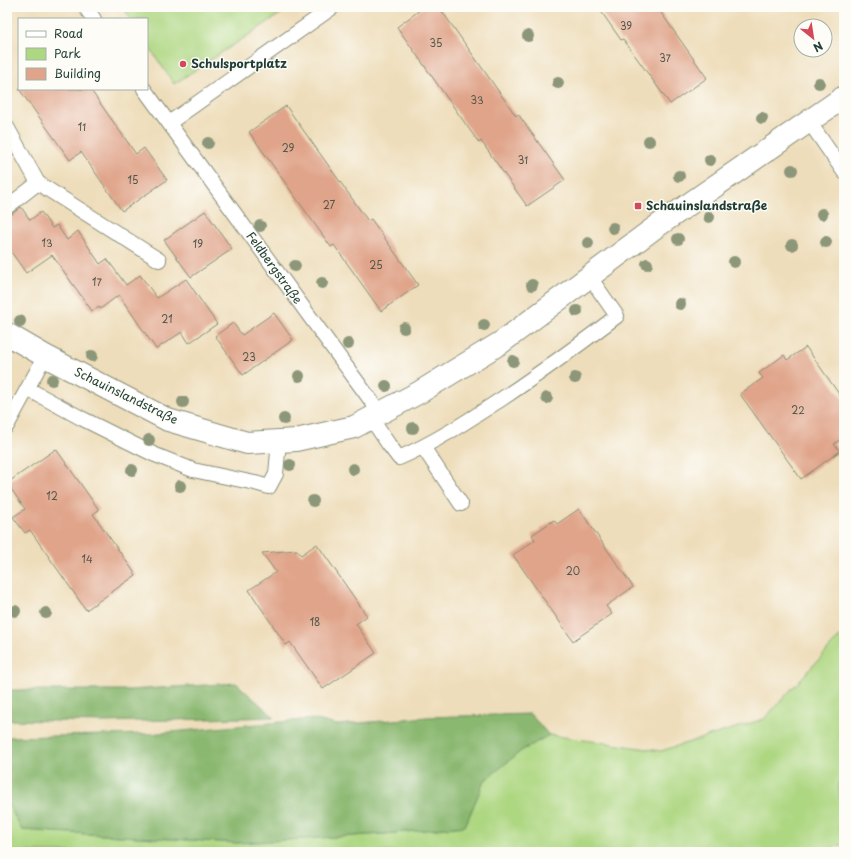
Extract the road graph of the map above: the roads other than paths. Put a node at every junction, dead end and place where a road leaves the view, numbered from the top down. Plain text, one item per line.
1 (85, 7) edge
2 (333, 7) edge
3 (93, 18) edge
4 (145, 90) edge
5 (844, 96) edge
6 (808, 120) junction
7 (169, 123) junction
8 (7, 127) edge
9 (844, 172) edge
10 (38, 183) junction
11 (7, 207) edge
12 (159, 260) dead end
13 (589, 276) junction
14 (7, 334) edge
15 (45, 356) junction
16 (28, 388) junction
17 (375, 415) junction
18 (7, 426) edge
19 (279, 441) junction
20 (423, 447) junction
21 (462, 504) dead end

1 - 3 lane
2 - 7 lane
4 - 7 lane, Feldbergstraße
5 - 6 street, Schauinslandstraße
6 - 9 lane
6 - 13 street, Schauinslandstraße
7 - 17 lane, Feldbergstraße
8 - 10 lane
10 - 11 lane
10 - 12 lane
13 - 17 street, Schauinslandstraße
13 - 20 lane
14 - 15 street, Schauinslandstraße
15 - 16 lane
15 - 19 street, Schauinslandstraße
16 - 18 lane
16 - 19 lane
17 - 19 street, Schauinslandstraße
17 - 20 lane, Feldbergstraße
20 - 21 lane

